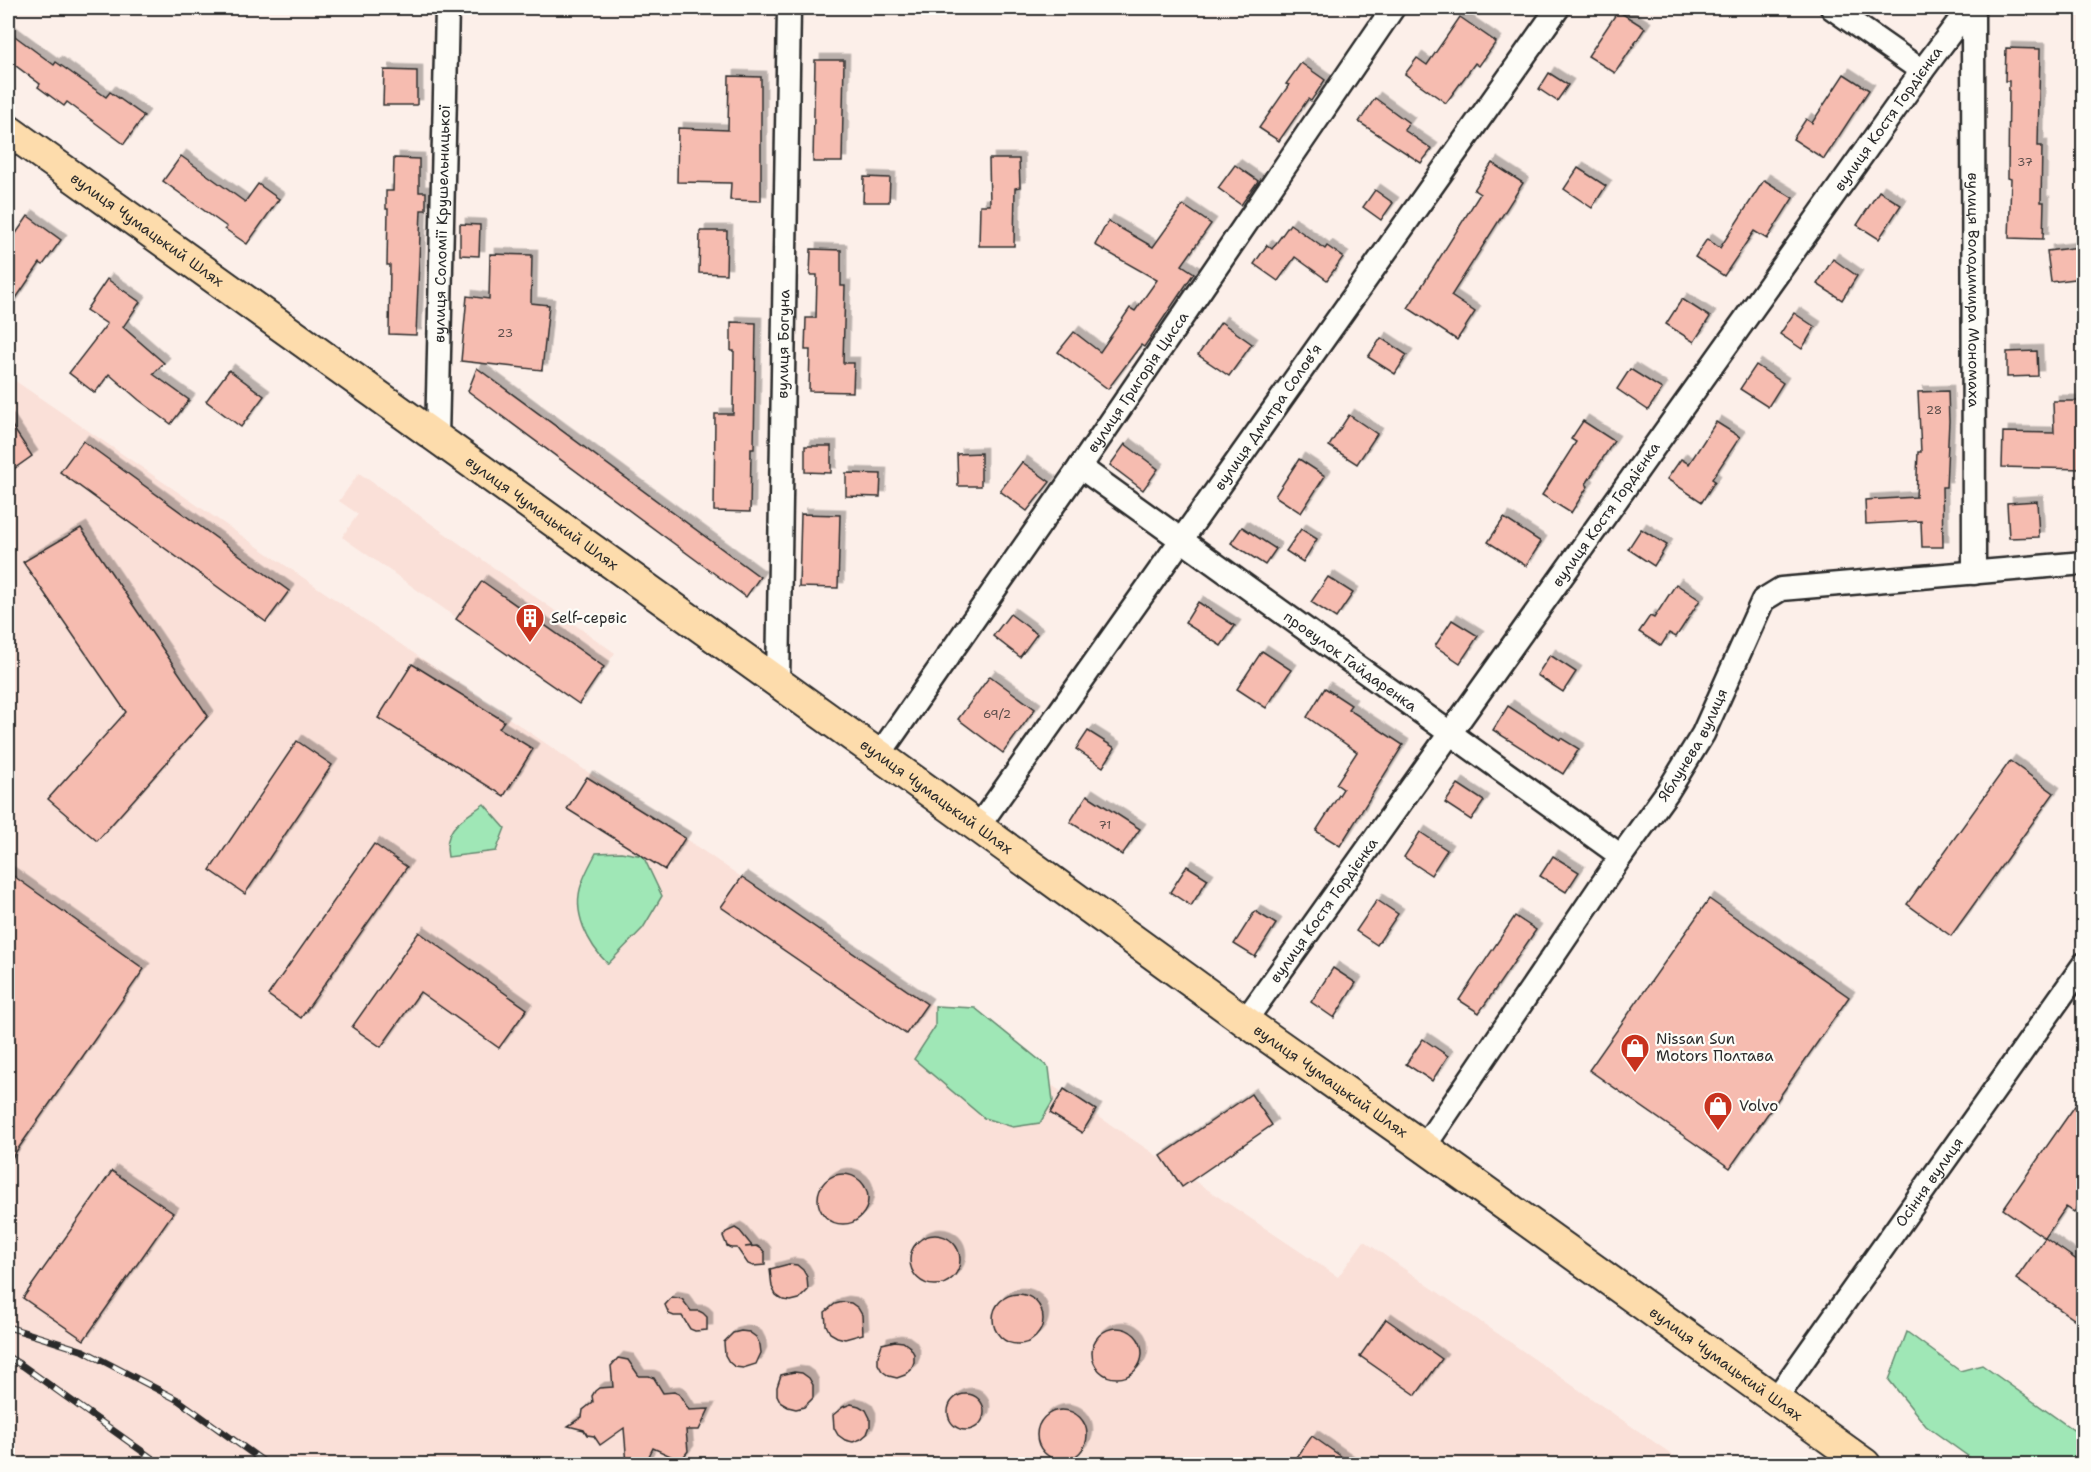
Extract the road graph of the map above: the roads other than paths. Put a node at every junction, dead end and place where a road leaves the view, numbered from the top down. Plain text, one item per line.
1 (447, 8) edge
2 (789, 8) edge
3 (1393, 8) edge
4 (1558, 8) edge
5 (1832, 8) edge
6 (1971, 8) edge
7 (1922, 71) junction
8 (8, 130) edge
9 (437, 438) junction
10 (1080, 467) junction
11 (1181, 540) junction
12 (2084, 563) edge
13 (1974, 573) junction
14 (778, 682) junction
15 (1450, 733) junction
16 (879, 754) junction
17 (978, 827) junction
18 (1621, 856) junction
19 (2084, 964) edge
20 (1245, 1021) junction
21 (1424, 1147) junction
22 (1775, 1400) junction
23 (1865, 1464) edge

1 - 9 street, вулиця Соломії Крушельницької
2 - 14 street, вулиця Богуна
3 - 10 street, вулиця Григорія Цисса
4 - 11 street, вулиця Дмитра Соловʼя
5 - 7 street
6 - 7 street, вулиця Костя Гордієнка
6 - 13 street, вулиця Володимира Мономаха
7 - 15 street, вулиця Костя Гордієнка
8 - 9 main road, вулиця Чумацький Шлях
9 - 14 main road, вулиця Чумацький Шлях
10 - 11 street, провулок Гайдаренка
10 - 16 street, вулиця Григорія Цисса
11 - 15 street, провулок Гайдаренка
11 - 17 street, вулиця Дмитра Соловʼя
12 - 13 street, Яблунева вулиця
13 - 18 street, Яблунева вулиця
14 - 16 main road, вулиця Чумацький Шлях
15 - 18 street, провулок Гайдаренка
15 - 20 street, вулиця Костя Гордієнка
16 - 17 main road, вулиця Чумацький Шлях
17 - 20 main road, вулиця Чумацький Шлях
18 - 21 street, Яблунева вулиця
19 - 22 street, Осіння вулиця
20 - 21 main road, вулиця Чумацький Шлях
21 - 22 main road, вулиця Чумацький Шлях
22 - 23 main road, вулиця Чумацький Шлях

